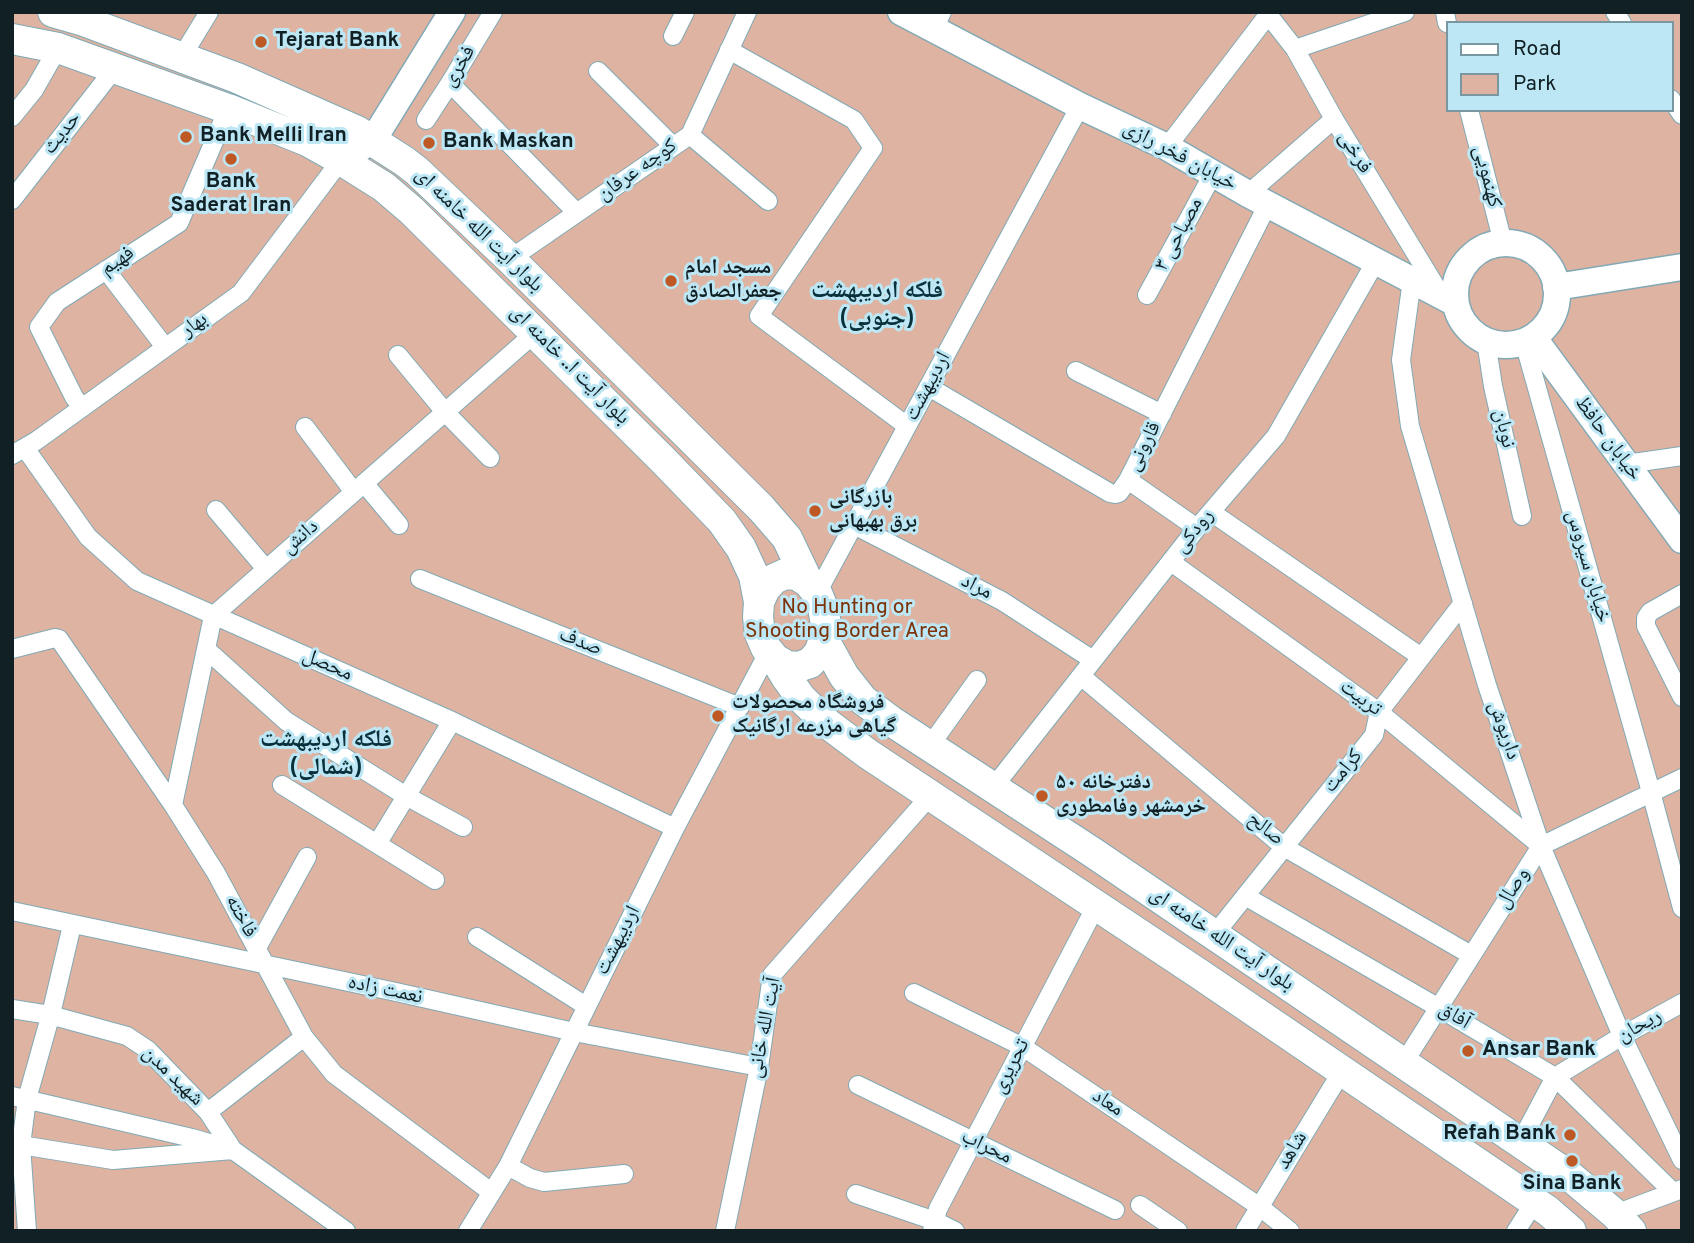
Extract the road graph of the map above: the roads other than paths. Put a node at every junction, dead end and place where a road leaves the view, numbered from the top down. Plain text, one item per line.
1 (52, 12) edge
2 (209, 12) edge
3 (434, 12) edge
4 (452, 12) edge
5 (494, 12) edge
6 (685, 12) edge
7 (747, 12) edge
8 (901, 12) edge
9 (1405, 12) edge
10 (1267, 14) edge
11 (73, 16) edge
12 (937, 21) edge
13 (674, 36) dead end
14 (12, 39) edge
15 (58, 48) junction
16 (1295, 49) junction
17 (729, 50) junction
18 (181, 58) junction
19 (115, 68) junction
20 (598, 71) dead end
21 (450, 83) junction
22 (1080, 106) junction
23 (228, 109) junction
24 (1470, 112) edge
25 (12, 117) edge
26 (1334, 119) junction
27 (426, 120) dead end
28 (365, 135) junction
29 (690, 135) junction
30 (673, 146) junction
31 (1167, 147) junction
32 (341, 160) junction
33 (1213, 174) junction
34 (1258, 199) junction
35 (12, 200) edge
36 (768, 201) dead end
37 (577, 213) junction
38 (1503, 243) junction
39 (510, 259) junction
40 (1376, 261) junction
41 (1682, 267) edge
42 (106, 270) junction
43 (1412, 280) junction
44 (1556, 286) junction
45 (1147, 295) dead end
46 (1448, 299) junction
47 (535, 333) junction
48 (1528, 340) junction
49 (1486, 341) junction
50 (165, 347) junction
51 (398, 355) dead end
52 (1076, 371) dead end
53 (929, 387) junction
54 (82, 408) junction
55 (445, 412) junction
56 (1162, 414) junction
57 (907, 426) junction
58 (305, 427) dead end
59 (18, 451) edge
60 (1682, 456) edge
61 (490, 458) dead end
62 (1626, 464) junction
63 (1128, 480) junction
64 (359, 488) junction
65 (216, 510) dead end
66 (1211, 512) junction
67 (1522, 516) dead end
68 (399, 525) dead end
69 (854, 525) junction
70 (1197, 528) junction
71 (1682, 540) edge
72 (1171, 562) junction
73 (266, 569) junction
74 (420, 579) dead end
75 (813, 588) junction
76 (1682, 594) edge
77 (759, 602) junction
78 (1463, 603) junction
79 (214, 615) junction
80 (824, 640) junction
81 (12, 649) edge
82 (207, 649) junction
83 (772, 655) junction
84 (1421, 657) junction
85 (1093, 660) junction
86 (1081, 676) junction
87 (977, 680) dead end
88 (1682, 697) edge
89 (740, 706) junction
90 (1379, 712) junction
91 (452, 721) junction
92 (929, 747) junction
93 (1682, 778) edge
94 (282, 785) dead end
95 (992, 789) junction
96 (1651, 793) junction
97 (406, 796) junction
98 (930, 796) junction
99 (173, 805) junction
100 (463, 827) dead end
101 (675, 828) junction
102 (377, 844) junction
103 (1541, 846) junction
104 (1284, 847) junction
105 (307, 857) dead end
106 (1118, 871) junction
107 (435, 880) dead end
108 (1245, 896) junction
109 (1096, 905) junction
110 (1682, 908) edge
111 (12, 911) edge
112 (72, 925) junction
113 (1214, 935) junction
114 (477, 937) dead end
115 (257, 948) junction
116 (1471, 955) junction
117 (267, 966) junction
118 (914, 993) dead end
119 (1682, 1003) edge
120 (586, 1006) junction
121 (1439, 1008) junction
122 (12, 1009) edge
123 (50, 1015) junction
124 (574, 1032) junction
125 (1622, 1036) junction
126 (304, 1037) junction
127 (1023, 1047) junction
128 (1403, 1064) junction
129 (759, 1067) junction
130 (1342, 1071) junction
131 (1555, 1077) junction
132 (858, 1085) dead end
133 (20, 1098) edge
134 (208, 1112) junction
135 (974, 1141) junction
136 (1520, 1143) junction
137 (17, 1145) edge
138 (233, 1150) junction
139 (1682, 1160) edge
140 (508, 1166) junction
141 (624, 1174) dead end
142 (1677, 1191) edge
143 (491, 1192) junction
144 (856, 1194) dead end
145 (1534, 1203) junction
146 (1140, 1205) dead end
147 (1260, 1207) junction
148 (1115, 1210) dead end
149 (1615, 1225) edge
150 (933, 1226) edge
151 (27, 1231) edge
152 (346, 1231) edge
153 (468, 1231) edge
154 (725, 1231) edge
155 (955, 1231) edge
156 (1178, 1231) edge
157 (1245, 1231) edge
158 (1290, 1231) edge
159 (1516, 1231) edge
160 (1571, 1231) edge

1 - 11 main road, بلوار آیت الله خامنه ای
2 - 18 street
3 - 28 main road
4 - 28 main road
5 - 21 street, فخری
6 - 13 street
7 - 17 street, کوچه عرفان
8 - 12 main road, خیابان فخر رازی
9 - 16 street
10 - 16 street, فرخی
10 - 31 street
11 - 18 main road, بلوار آیت الله خامنه ای
12 - 22 main road, خیابان فخر رازی
14 - 15 main road
15 - 19 main road
15 - 25 street
16 - 26 street, فرخی
17 - 29 street, کوچه عرفان
17 - 57 street
18 - 28 main road, بلوار آیت الله خامنه ای
19 - 23 main road
19 - 35 street, حدیث
20 - 30 street
21 - 27 street, فخری
21 - 37 street
22 - 31 main road, خیابان فخر رازی
22 - 53 street, اردیبهشت
23 - 32 main road
23 - 42 street, فهیم
24 - 38 street, کهنمویی
26 - 34 street
26 - 46 street, فرخی
28 - 32 main road
28 - 39 main road, بلوار آیت الله خامنه ای
29 - 30 street, کوچه عرفان
29 - 36 street
30 - 37 street, کوچه عرفان
31 - 33 main road, خیابان فخر رازی
32 - 47 main road, بلوار آیت ا.. خامنه ای
32 - 50 street, بهار
33 - 34 main road, خیابان فخر رازی
33 - 45 street, مصباحی ۳
34 - 40 main road, خیابان فخر رازی
34 - 56 street, قارونی
37 - 39 street, کوچه عرفان
38 - 44 main road
38 - 46 main road
39 - 75 main road, بلوار آیت الله خامنه ای
40 - 43 main road, خیابان فخر رازی
40 - 66 street, رودکی
41 - 44 main road
42 - 50 street
42 - 54 street, فهیم
43 - 46 main road, خیابان فخر رازی
43 - 78 street, داریوش
44 - 48 main road
46 - 49 main road
47 - 55 street, دانش
47 - 77 main road, بلوار آیت ا.. خامنه ای
48 - 49 main road
48 - 62 main road, خیابان حافظ
48 - 96 street, خیابان سیروس
49 - 67 street, نوبان
50 - 54 street, بهار
51 - 55 street
52 - 56 street
53 - 57 street, اردیبهشت
53 - 63 street, قارونی
54 - 59 street, بهار
55 - 61 street
55 - 64 street, دانش
56 - 63 street, قارونی
57 - 69 street, اردیبهشت
58 - 64 street
59 - 79 street, محصل
60 - 62 street
62 - 71 main road, خیابان حافظ
63 - 70 street
64 - 68 street
64 - 73 street, دانش
65 - 73 street
66 - 70 street, رودکی
66 - 84 street
69 - 75 street, اردیبهشت
69 - 85 street, مراد
70 - 72 street, رودکی
72 - 85 street, رودکی
72 - 90 street, تربیت
73 - 79 street, دانش
74 - 89 street, صدف
75 - 77 main road
75 - 80 main road
76 - 88 street
77 - 83 main road
78 - 84 street, کرامت
78 - 103 street, داریوش
79 - 82 street
79 - 91 street, محصل
80 - 83 main road
80 - 92 main road, بلوار آیت الله خامنه ای
81 - 99 street, فاخته
82 - 97 street
82 - 99 street
83 - 89 street, اردیبهشت
83 - 98 main road, بلوار آیت الله خامنه ای
84 - 90 street, کرامت
85 - 86 street, رودکی
86 - 95 street, رودکی
86 - 104 street, صالح
87 - 92 street
89 - 101 street, اردیبهشت
90 - 103 street, تربیت
90 - 104 street, کرامت
91 - 97 street
91 - 101 street, محصل
92 - 95 main road, بلوار آیت الله خامنه ای
93 - 96 street, وصال
94 - 102 street
95 - 106 main road, بلوار آیت الله خامنه ای
96 - 103 street, وصال
96 - 110 street, خیابان سیروس
97 - 100 street
97 - 102 street
98 - 109 main road, بلوار آیت الله خامنه ای
98 - 129 street, آیت الله خانی
99 - 115 street, فاخته
101 - 120 street, اردیبهشت
102 - 107 street
103 - 116 street, وصال
103 - 125 street, داریوش
104 - 108 street, کرامت
104 - 116 street, صالح
105 - 115 street
106 - 109 main road
106 - 113 main road, بلوار آیت الله خامنه ای
108 - 113 street, کرامت
108 - 121 street, آفاق
109 - 127 street, تحریری
109 - 130 main road, بلوار آیت الله خامنه ای
111 - 112 street, نعمت زاده
112 - 117 street, نعمت زاده
112 - 123 street
113 - 128 main road, بلوار آیت الله خامنه ای
114 - 120 street
115 - 117 street, فاخته
116 - 121 street, وصال
117 - 124 street, نعمت زاده
117 - 126 street, فاخته
118 - 127 street, معاد
119 - 125 street, ریحان
120 - 124 street, اردیبهشت
121 - 128 street, وصال
121 - 131 street, آفاق
122 - 123 street, شهید مدن
123 - 133 street
123 - 134 street, شهید مدن
124 - 129 street, نعمت زاده
124 - 140 street, اردیبهشت
125 - 131 street, ریحان
125 - 139 street, داریوش
126 - 134 street
126 - 143 street, فاخته
127 - 135 street, تحریری
127 - 147 street, معاد
128 - 136 main road, بلوار آیت الله خامنه ای
129 - 154 street, آیت الله خانی
130 - 145 main road, بلوار آیت الله خامنه ای
130 - 147 street, شاهد
131 - 136 street
131 - 142 street, آفاق
132 - 135 street, محراب
133 - 137 street
133 - 138 street, شهید مدن
134 - 138 street, شهید مدن
135 - 148 street, محراب
135 - 150 street, تحریری
136 - 149 main road, بلوار آیت الله خامنه ای
137 - 138 street
137 - 151 street
138 - 152 street, شهید مدن
140 - 141 street
140 - 143 street, اردیبهشت
142 - 149 street
143 - 153 street, اردیبهشت
144 - 150 street
145 - 159 street
145 - 160 main road, بلوار آیت الله خامنه ای
146 - 156 street
147 - 157 street, شاهد
147 - 158 street, معاد
150 - 155 street

